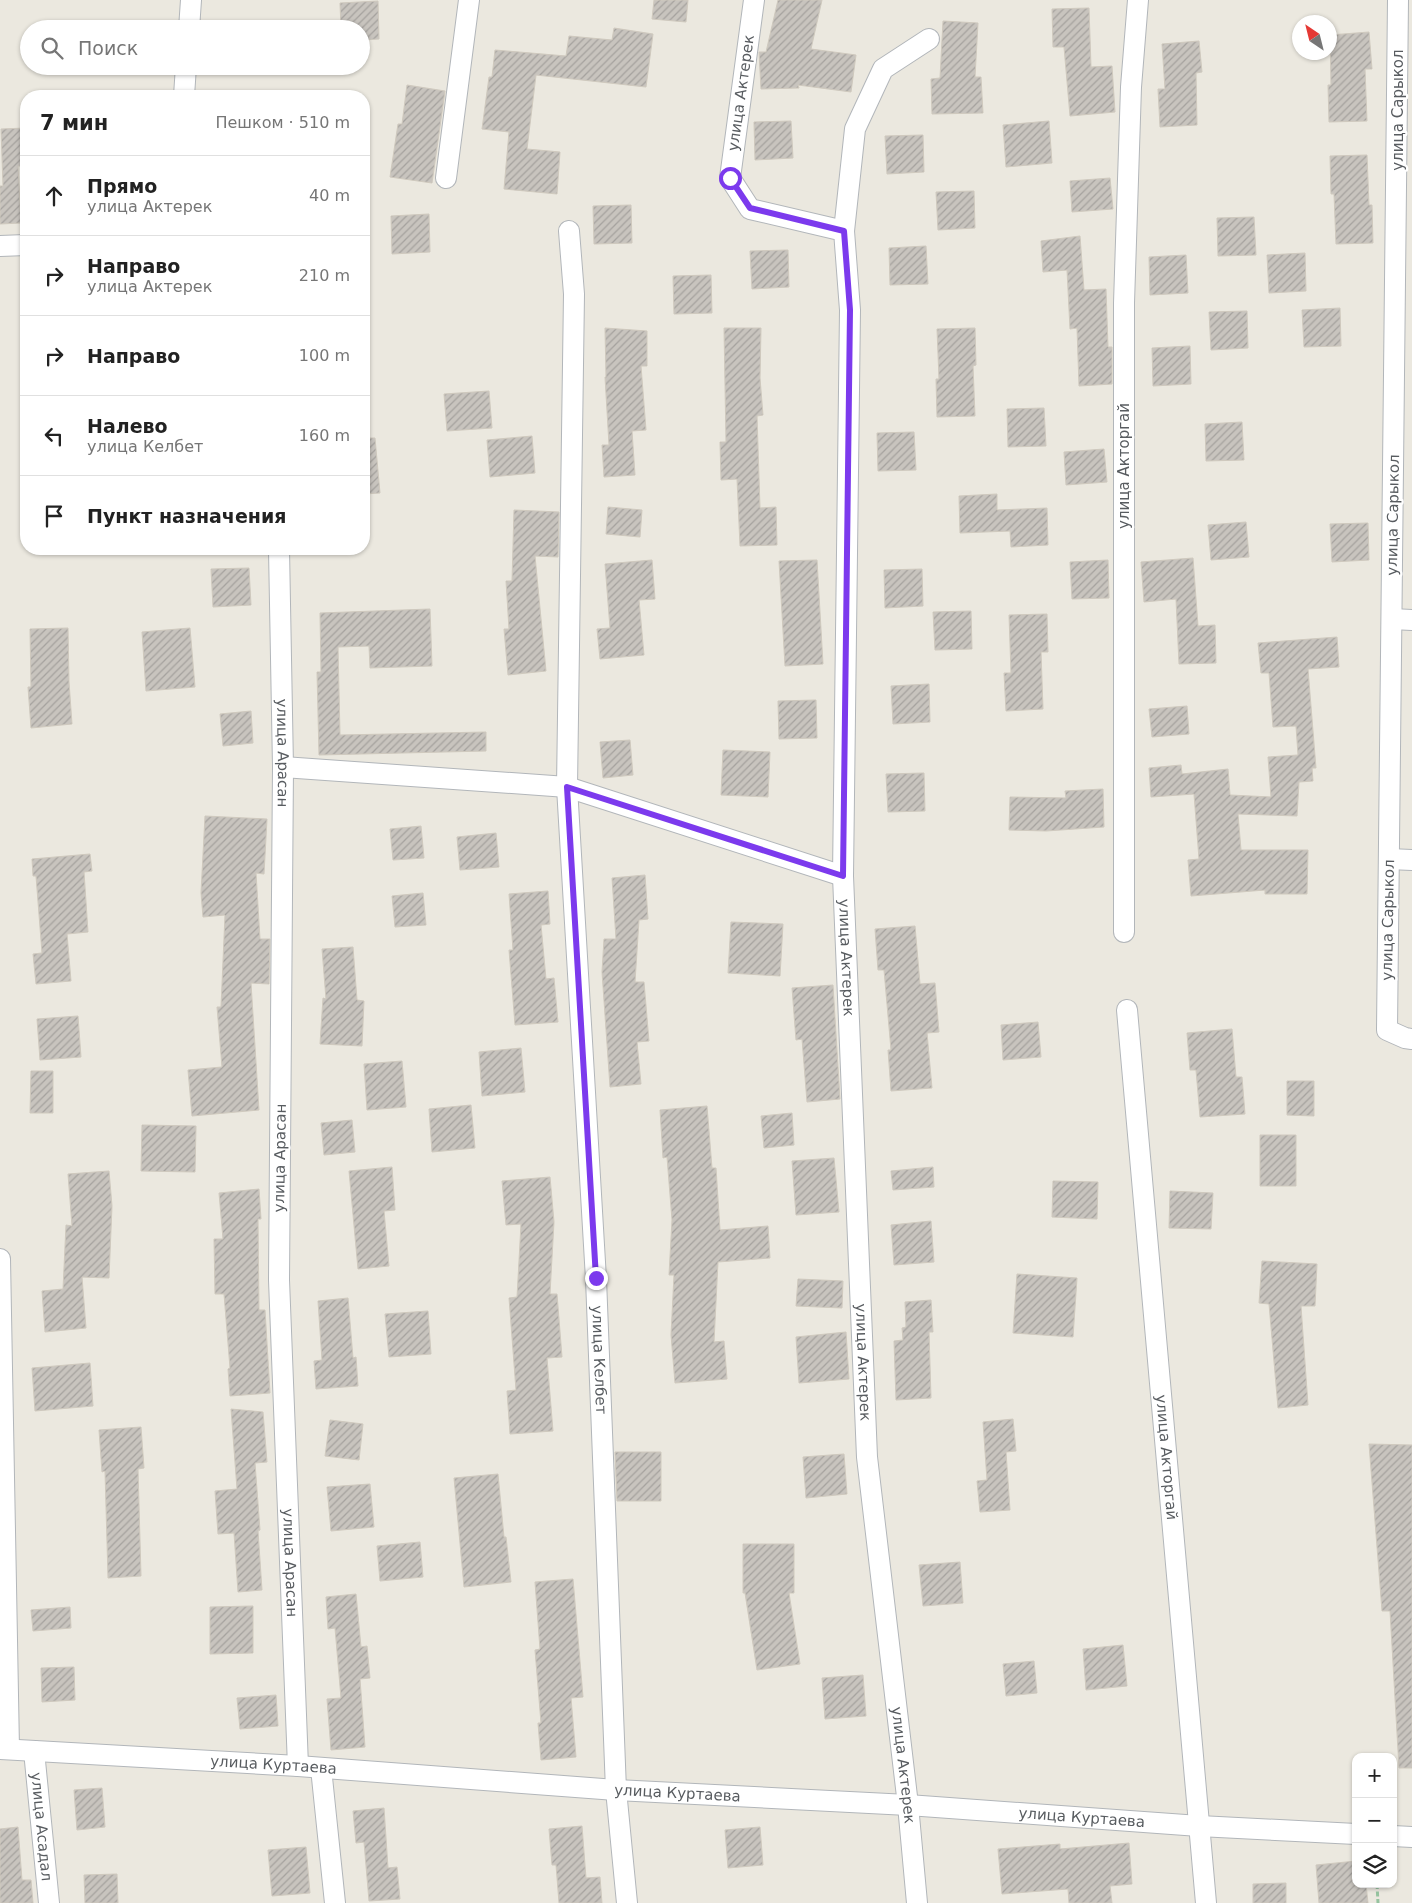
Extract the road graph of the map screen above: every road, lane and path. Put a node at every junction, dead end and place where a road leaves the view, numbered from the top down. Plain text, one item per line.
1 (191, 0) edge
2 (468, 0) edge
3 (754, 0) edge
4 (1138, 0) edge
5 (1398, 0) edge
6 (190, 20) edge
7 (929, 39) dead end
8 (185, 75) edge
9 (184, 90) edge
10 (446, 178) dead end
11 (570, 231) dead end
12 (844, 231) junction
13 (20, 245) edge
14 (0, 246) edge
15 (1403, 390) edge
16 (279, 555) edge
17 (1392, 619) junction
18 (1412, 620) edge
19 (283, 767) junction
20 (567, 787) junction
21 (1389, 859) junction
22 (1412, 860) edge
23 (843, 876) junction
24 (1124, 932) dead end
25 (1127, 1010) dead end
26 (1412, 1039) edge
27 (0, 1259) edge
28 (4, 1749) edge
29 (34, 1751) junction
30 (298, 1766) junction
31 (321, 1768) junction
32 (616, 1790) junction
33 (908, 1806) junction
34 (1199, 1826) junction
35 (1352, 1834) edge
36 (1397, 1836) edge
37 (1412, 1837) edge
38 (1377, 1888) edge
39 (49, 1903) edge
40 (335, 1903) edge
41 (627, 1903) edge
42 (917, 1903) edge
43 (1206, 1903) edge
44 (1378, 1903) edge

1 - 6 street
2 - 10 street
3 - 12 street, улица Актерек
4 - 24 street, улица Акторгай
5 - 15 street, улица Сарыкол
7 - 12 street
8 - 9 street
11 - 20 street, улица Келбет
12 - 23 street, улица Актерек
13 - 14 street
15 - 17 street, улица Сарыкол
16 - 19 street, улица Арасан
17 - 18 street
17 - 21 street, улица Сарыкол
19 - 20 street
19 - 30 street, улица Арасан
20 - 23 street
20 - 32 street, улица Келбет
21 - 22 street
21 - 26 street, улица Сарыкол
23 - 33 street, улица Актерек
25 - 34 street, улица Акторгай
27 - 28 street
28 - 29 street, улица Куртаева
29 - 30 street, улица Куртаева
29 - 39 street, улица Асадал
30 - 31 street, улица Куртаева
31 - 32 street, улица Куртаева
31 - 40 street
32 - 33 street, улица Куртаева
32 - 41 street, улица Келбет
33 - 34 street, улица Куртаева
33 - 42 street, улица Актерек
34 - 35 street, улица Куртаева
34 - 43 street, улица Акторгай
36 - 37 street
38 - 44 path

